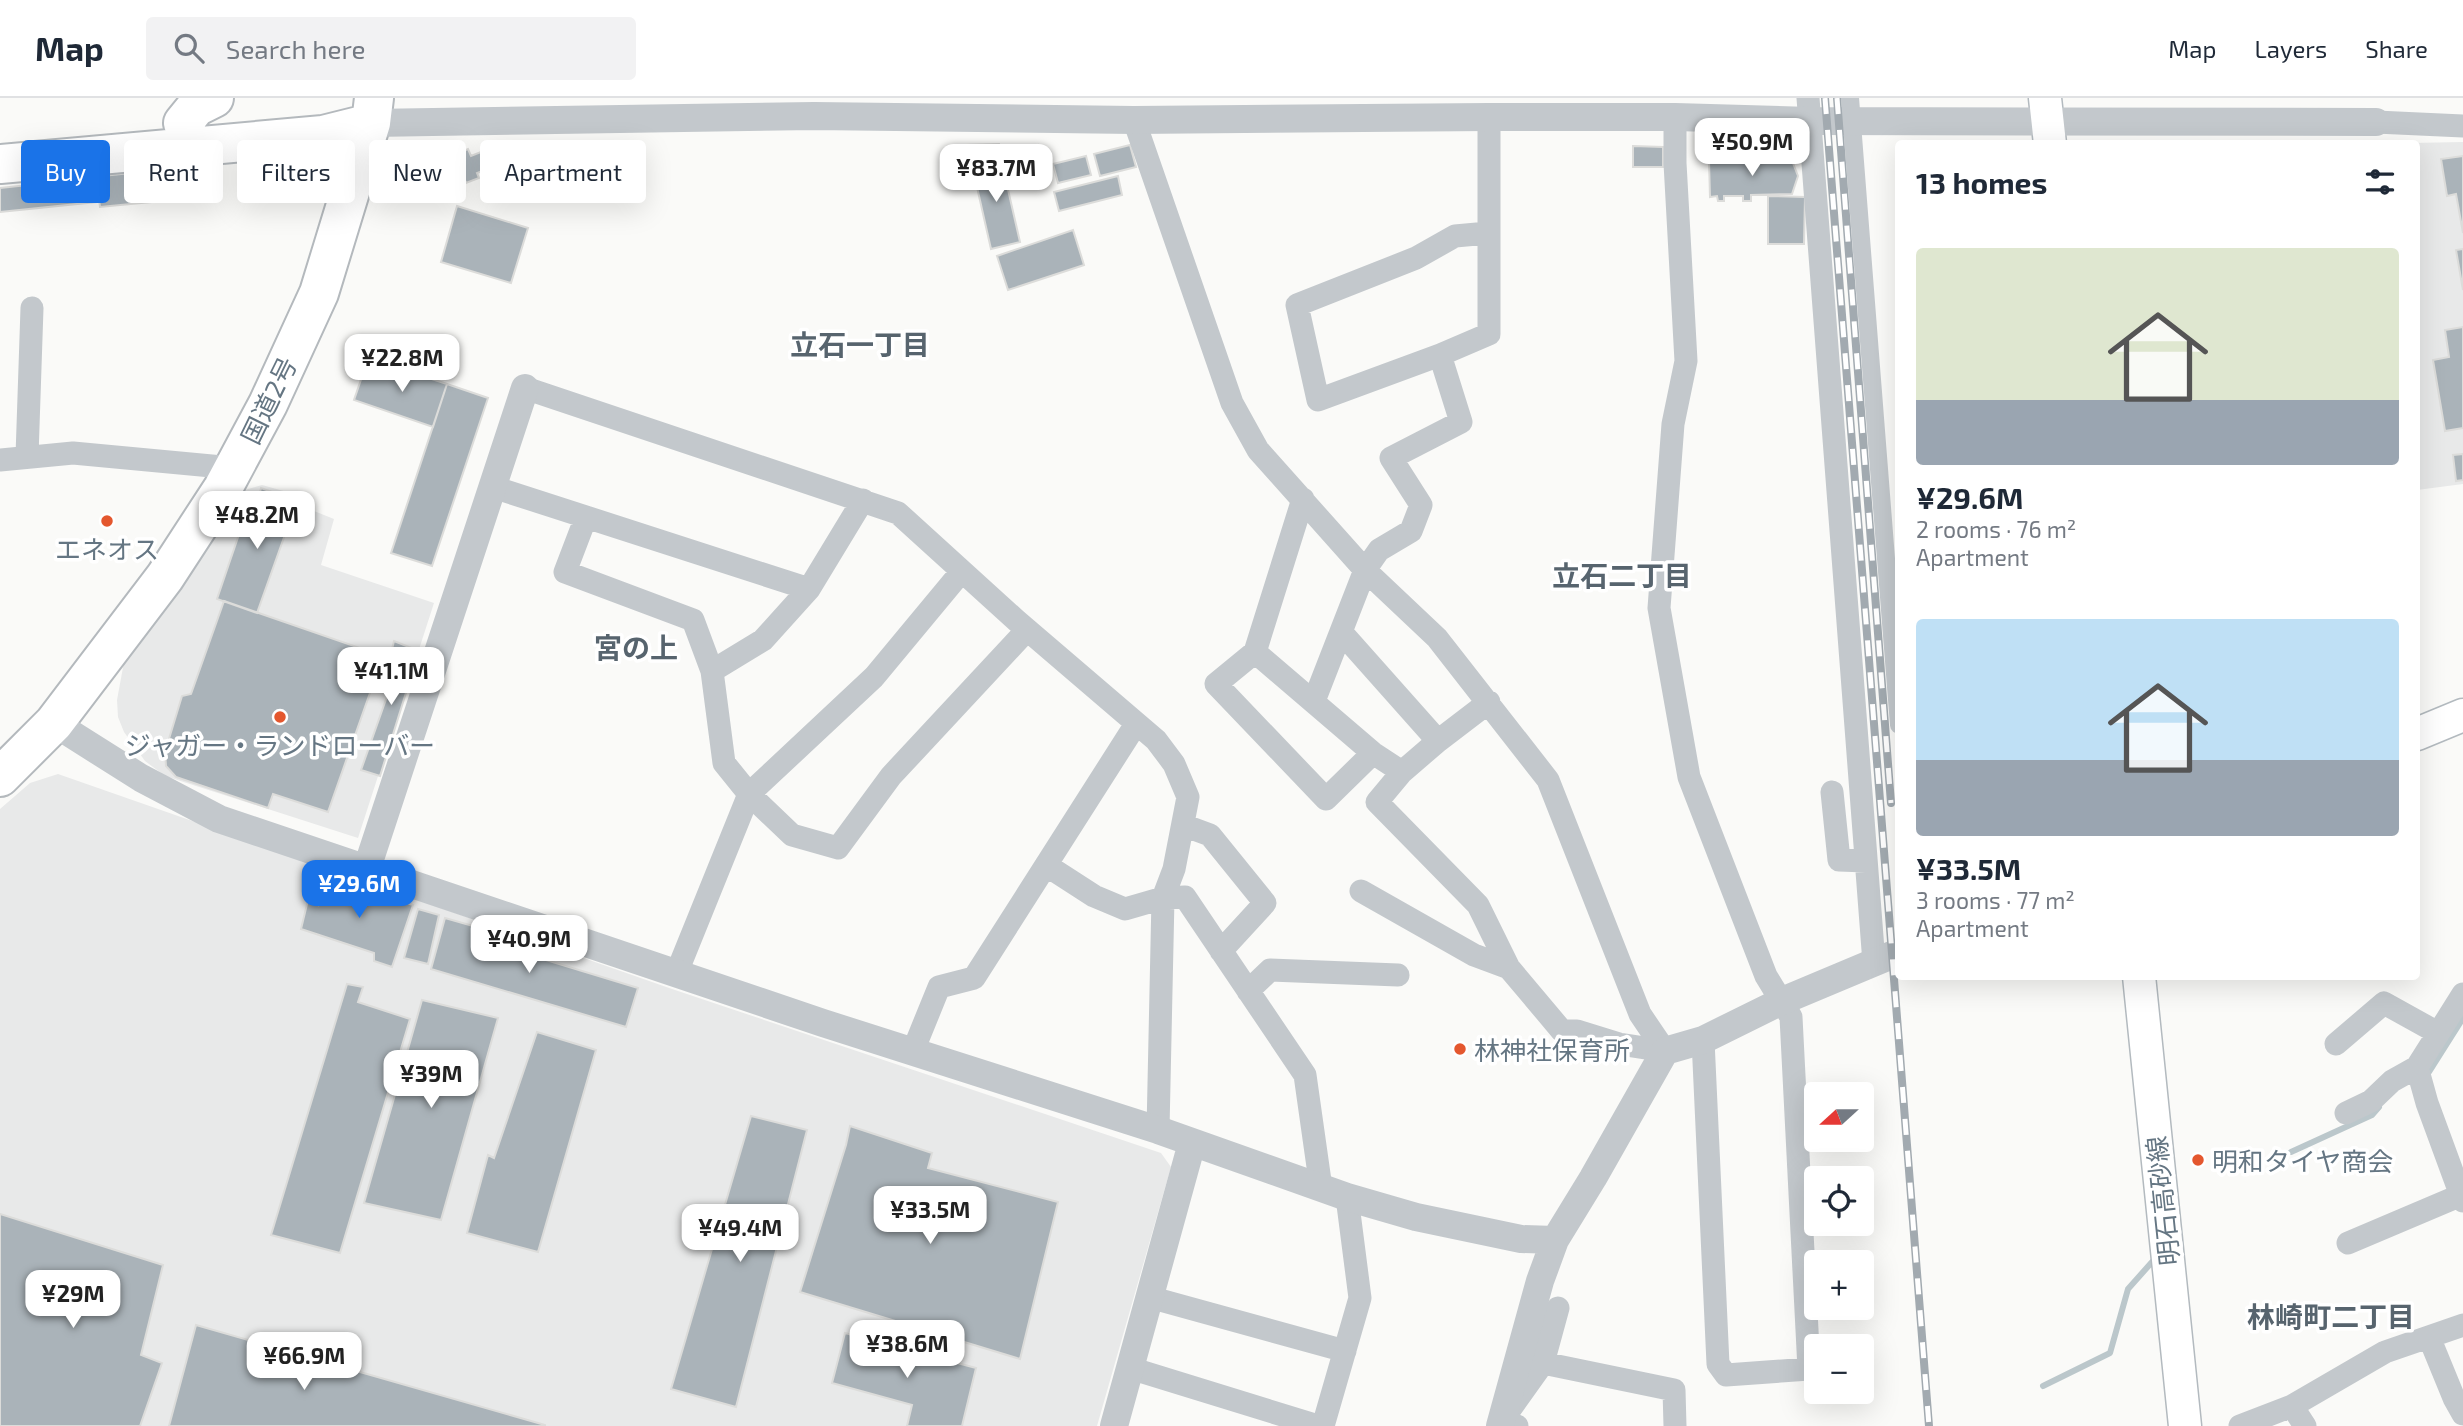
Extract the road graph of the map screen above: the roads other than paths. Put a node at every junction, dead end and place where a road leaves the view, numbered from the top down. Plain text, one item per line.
1 (214, 98) edge
2 (377, 106) edge
3 (815, 107) edge
4 (1809, 109) edge
5 (1851, 109) edge
6 (1489, 117) junction
7 (1675, 117) junction
8 (1135, 120) junction
9 (2048, 121) edge
10 (2376, 122) joint
11 (183, 123) junction
12 (2463, 126) edge
13 (0, 140) edge
14 (0, 164) edge
15 (1488, 233) junction
16 (32, 308) dead end
17 (1440, 355) junction
18 (525, 387) joint
19 (27, 456) junction
20 (0, 460) edge
21 (233, 468) junction
22 (493, 487) junction
23 (1303, 499) junction
24 (863, 500) junction
25 (586, 517) junction
26 (1365, 570) junction
27 (962, 571) junction
28 (809, 589) junction
29 (1027, 630) junction
30 (1342, 633) junction
31 (1255, 652) junction
32 (712, 671) junction
33 (1895, 674) edge
34 (1314, 701) junction
35 (1489, 702) junction
36 (2463, 715) edge
37 (54, 723) junction
38 (1136, 723) junction
39 (2420, 733) edge
40 (1438, 741) junction
41 (1373, 753) junction
42 (1402, 772) junction
43 (0, 777) edge
44 (1832, 792) dead end
45 (748, 794) junction
46 (1183, 825) junction
47 (1866, 861) junction
48 (1046, 865) junction
49 (367, 868) junction
50 (1361, 891) dead end
51 (1163, 898) junction
52 (1221, 951) junction
53 (1886, 958) edge
54 (1508, 968) junction
55 (677, 972) junction
56 (1398, 975) dead end
57 (2139, 980) edge
58 (1248, 991) junction
59 (2463, 994) edge
60 (1782, 1001) junction
61 (2438, 1033) junction
62 (1703, 1040) junction
63 (2336, 1044) dead end
64 (912, 1051) junction
65 (1665, 1051) junction
66 (2417, 1067) junction
67 (2346, 1113) dead end
68 (1158, 1130) junction
69 (1192, 1143) junction
70 (1321, 1188) junction
71 (1347, 1198) junction
72 (2462, 1198) edge
73 (1555, 1240) junction
74 (2348, 1243) dead end
75 (1149, 1297) junction
76 (1558, 1308) dead end
77 (2463, 1325) edge
78 (2429, 1336) junction
79 (1345, 1351) junction
80 (1543, 1363) junction
81 (1130, 1368) junction
82 (2292, 1406) junction
83 (2463, 1415) edge
84 (1506, 1425) edge
85 (1114, 1426) edge
86 (1318, 1426) edge
87 (1323, 1426) edge
88 (1675, 1426) edge
89 (2185, 1426) edge
90 (2240, 1426) edge
91 (2305, 1426) edge

1 - 11 highway
2 - 3 street
2 - 11 highway
2 - 14 highway
2 - 21 highway, 国道2号
3 - 8 street
4 - 5 street
4 - 7 street
4 - 47 street
5 - 9 street
5 - 33 street
6 - 7 street
6 - 8 street
6 - 15 street
7 - 60 street
8 - 23 street
9 - 10 street
10 - 12 street
11 - 13 highway
15 - 17 street
15 - 17 street
16 - 19 street
17 - 26 street
18 - 22 street
18 - 24 street
19 - 20 street
19 - 21 street
21 - 37 highway, 国道2号
22 - 25 street
22 - 49 street
23 - 26 street
23 - 31 street
24 - 27 street
24 - 28 street
25 - 28 street
25 - 32 street
26 - 30 street
26 - 35 street
27 - 29 street
27 - 45 street
28 - 32 street
29 - 38 street
29 - 45 street
30 - 34 street
30 - 40 street
31 - 34 street
31 - 41 street
32 - 45 street
34 - 41 street
35 - 40 street
35 - 65 street
36 - 39 main road
37 - 43 highway, 国道2号
37 - 49 street
38 - 46 street
38 - 48 street
40 - 42 street
41 - 42 street
42 - 54 street
44 - 47 street
45 - 55 street
46 - 51 street
46 - 52 street
47 - 53 street
48 - 51 street
48 - 64 street
49 - 55 street
50 - 54 street
51 - 52 street
51 - 68 street
52 - 58 street
53 - 60 street
54 - 65 street
55 - 64 street
56 - 58 street
57 - 89 main road, 明石高砂線
58 - 70 street
59 - 61 street
60 - 62 street
60 - 62 street
61 - 63 street
61 - 66 street
62 - 65 street
64 - 68 street
65 - 73 street
66 - 67 street
66 - 72 street
68 - 69 street
69 - 70 street
69 - 75 street
70 - 71 street
71 - 73 street
71 - 79 street
72 - 74 street
73 - 84 street
75 - 79 street
75 - 81 street
76 - 80 street
77 - 78 street
78 - 82 street
78 - 83 street
79 - 87 street
80 - 84 street
80 - 88 street
81 - 85 street
81 - 86 street
82 - 90 street
82 - 91 street

